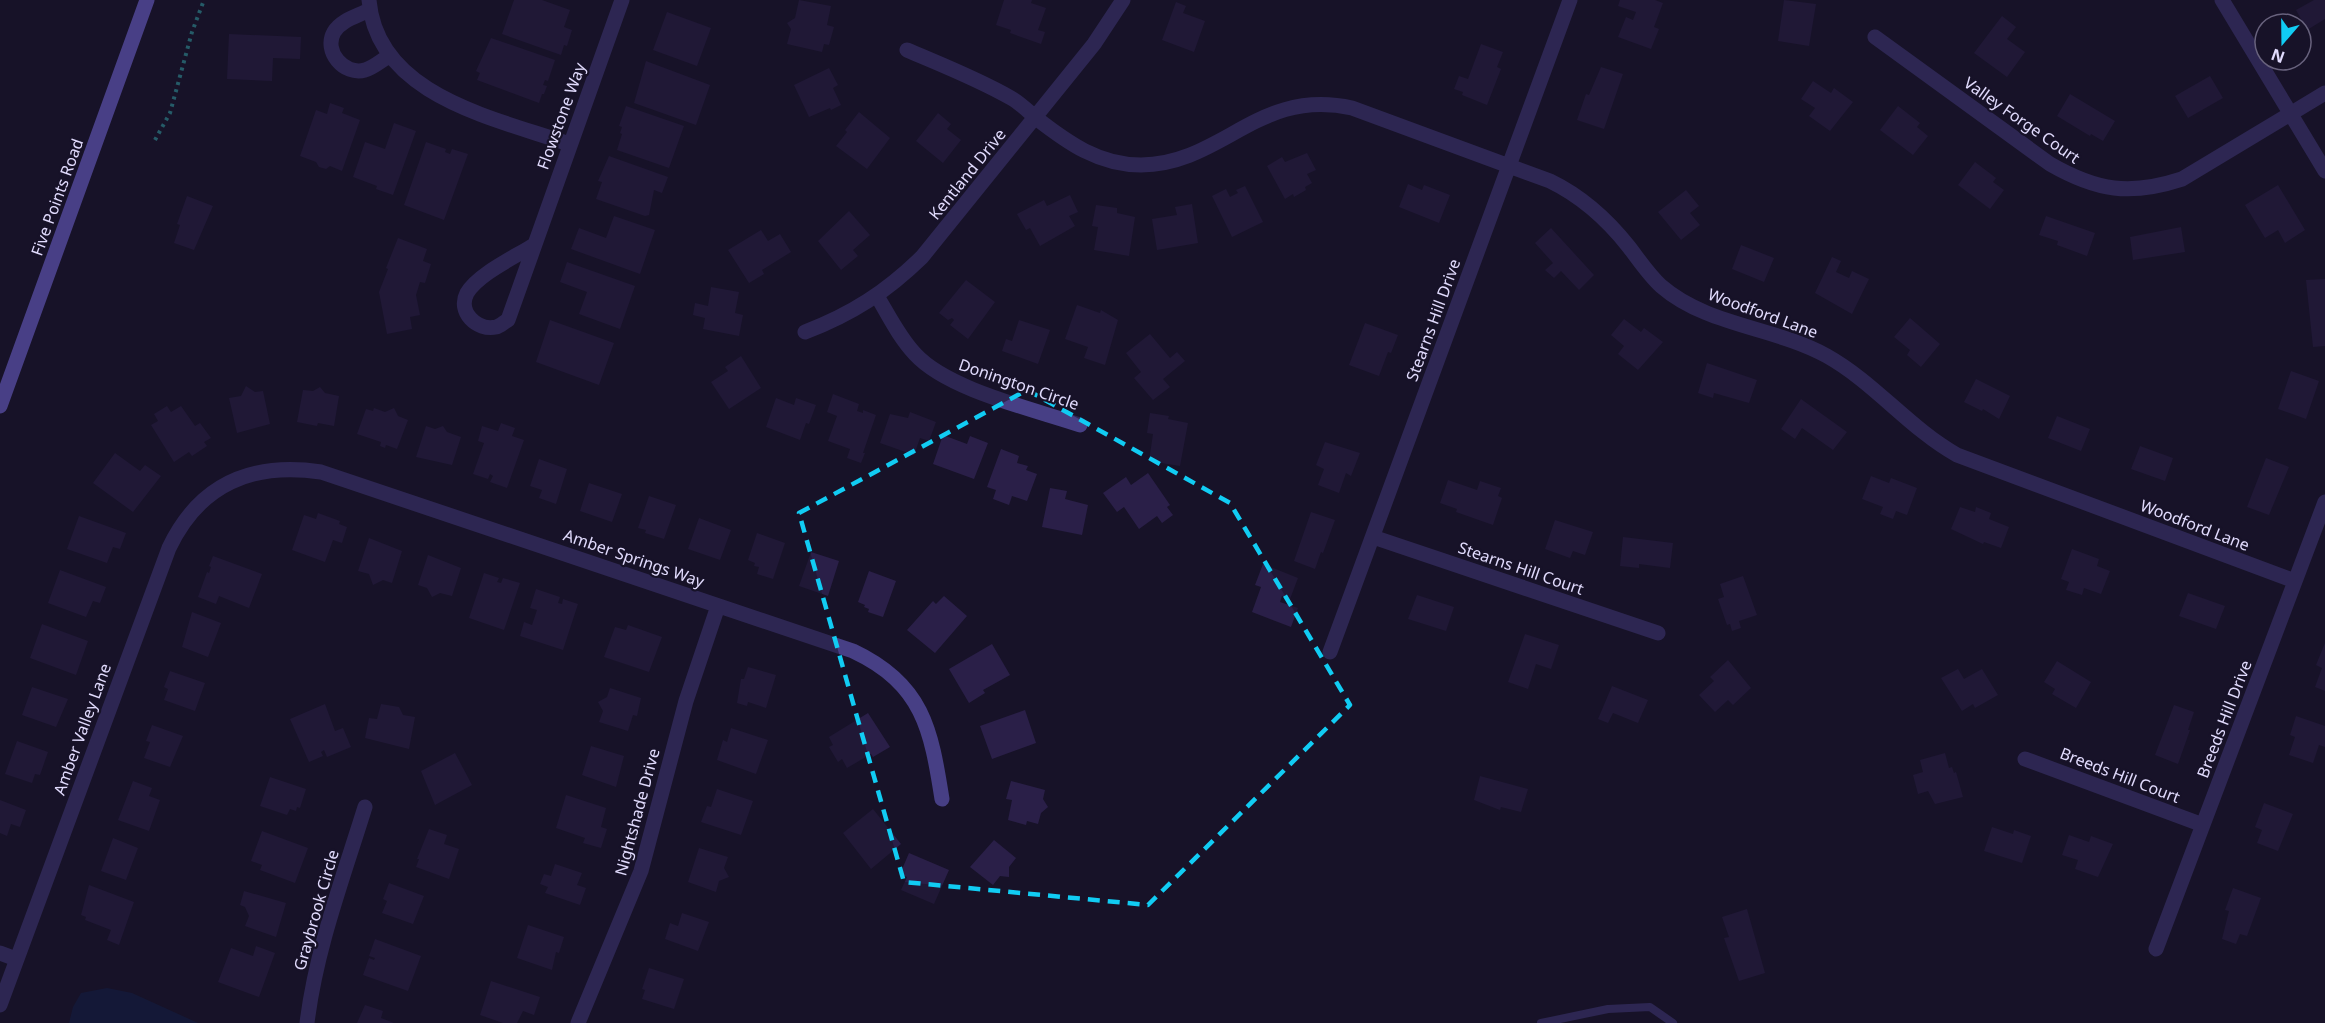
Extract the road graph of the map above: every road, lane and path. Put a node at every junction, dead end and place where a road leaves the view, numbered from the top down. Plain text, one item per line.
1 (147, 0) edge
2 (204, 0) edge
3 (622, 0) edge
4 (1123, 0) edge
5 (1570, 0) edge
6 (2222, 0) edge
7 (369, 5) edge
8 (1875, 37) dead end
9 (908, 50) dead end
10 (389, 56) junction
11 (2325, 93) edge
12 (2290, 114) junction
13 (1036, 117) junction
14 (155, 140) dead end
15 (569, 144) junction
16 (1509, 165) junction
17 (2325, 171) edge
18 (534, 245) junction
19 (877, 296) junction
20 (805, 332) dead end
21 (0, 406) edge
22 (1080, 425) dead end
23 (227, 484) joint
24 (2325, 502) edge
25 (1373, 537) junction
26 (2295, 581) junction
27 (718, 606) junction
28 (1658, 633) dead end
29 (1330, 652) dead end
30 (2025, 759) dead end
31 (942, 799) dead end
32 (365, 807) dead end
33 (2203, 825) junction
34 (2157, 949) dead end
35 (0, 953) edge
36 (16, 960) junction
37 (3, 985) edge
38 (0, 1005) edge
39 (308, 1023) edge
40 (578, 1023) edge
41 (1541, 1023) edge
42 (1673, 1023) edge

1 - 21 street, Five Points Road
2 - 14 path
3 - 15 street, Flowstone Way
4 - 13 street, Kentland Drive
5 - 16 street, Stearns Hill Drive
6 - 12 street
7 - 10 street
7 - 10 street
8 - 12 street, Valley Forge Court
9 - 13 street, Woodford Lane
10 - 15 street
11 - 12 street, Valley Forge Court
12 - 17 street
13 - 16 street, Woodford Lane
13 - 19 street, Kentland Drive
15 - 18 street, Flowstone Way
16 - 25 street, Stearns Hill Drive
16 - 26 street, Woodford Lane
18 - 18 street, Flowstone Way
19 - 20 street, Kentland Drive
19 - 22 street, Donington Circle
23 - 27 street, Amber Springs Way
23 - 36 street, Amber Valley Lane
24 - 26 street, Breeds Hill Drive
25 - 28 street, Stearns Hill Court
25 - 29 street, Stearns Hill Drive
26 - 33 street, Breeds Hill Drive
27 - 31 street, Amber Springs Way
27 - 40 street, Nightshade Drive
30 - 33 street, Breeds Hill Court
32 - 39 street, Graybrook Circle
33 - 34 street, Breeds Hill Drive
35 - 36 street
36 - 37 street, Amber Valley Lane
37 - 38 street, Amber Valley Lane
41 - 42 lane

